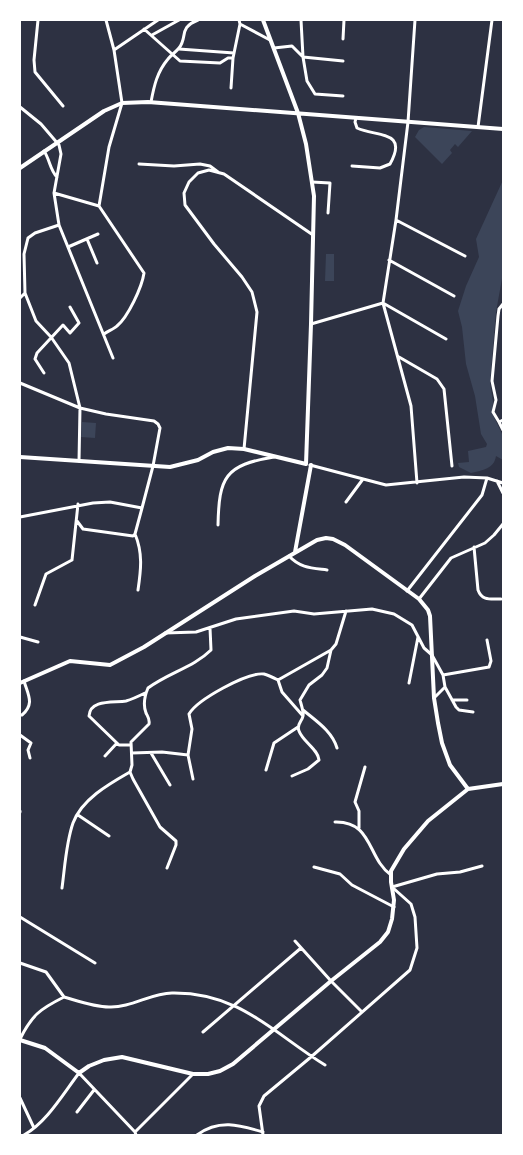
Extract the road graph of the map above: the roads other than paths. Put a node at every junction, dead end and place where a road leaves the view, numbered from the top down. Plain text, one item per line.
1 (38, 20) edge
2 (106, 20) edge
3 (158, 20) edge
4 (179, 20) edge
5 (198, 20) edge
6 (263, 20) edge
7 (301, 20) edge
8 (344, 20) edge
9 (416, 20) edge
10 (492, 20) edge
11 (239, 22) edge
12 (144, 29) junction
13 (152, 35) junction
14 (343, 39) dead end
15 (270, 40) junction
16 (274, 48) junction
17 (178, 49) junction
18 (114, 50) junction
19 (234, 53) junction
20 (172, 54) junction
21 (303, 57) junction
22 (233, 58) junction
23 (343, 61) dead end
24 (231, 88) dead end
25 (343, 96) dead end
26 (151, 102) junction
27 (122, 103) junction
28 (63, 106) dead end
29 (20, 107) edge
30 (298, 113) junction
31 (356, 117) junction
32 (408, 122) junction
33 (478, 127) junction
34 (503, 129) edge
35 (44, 152) junction
36 (139, 164) dead end
37 (352, 166) dead end
38 (20, 168) edge
39 (219, 173) junction
40 (57, 178) junction
41 (312, 182) junction
42 (54, 193) junction
43 (99, 206) junction
44 (328, 213) dead end
45 (396, 220) junction
46 (59, 225) junction
47 (98, 234) dead end
48 (312, 235) junction
49 (87, 239) junction
50 (68, 247) junction
51 (464, 256) dead end
52 (389, 260) junction
53 (97, 263) dead end
54 (25, 293) junction
55 (454, 296) dead end
56 (20, 298) edge
57 (383, 303) junction
58 (503, 304) edge
59 (70, 307) dead end
60 (311, 324) junction
61 (104, 334) junction
62 (51, 337) junction
63 (446, 339) dead end
64 (398, 356) junction
65 (113, 358) dead end
66 (44, 374) dead end
67 (20, 383) edge
68 (80, 408) junction
69 (501, 421) edge
70 (503, 430) edge
71 (244, 448) junction
72 (278, 456) junction
73 (20, 457) edge
74 (79, 461) junction
75 (306, 464) junction
76 (311, 465) junction
77 (153, 466) junction
78 (452, 466) dead end
79 (487, 478) junction
80 (363, 479) junction
81 (496, 479) junction
82 (418, 483) junction
83 (503, 483) edge
84 (503, 494) edge
85 (346, 502) dead end
86 (78, 504) junction
87 (142, 508) junction
88 (20, 517) edge
89 (77, 520) junction
90 (218, 524) dead end
91 (503, 524) edge
92 (135, 534) junction
93 (474, 547) junction
94 (295, 552) junction
95 (289, 556) junction
96 (327, 570) dead end
97 (138, 590) dead end
98 (407, 591) junction
99 (419, 599) junction
100 (501, 599) dead end
101 (35, 605) dead end
102 (346, 611) junction
103 (210, 628) junction
104 (165, 633) junction
105 (418, 635) junction
106 (20, 637) edge
107 (488, 640) dead end
108 (38, 642) dead end
109 (331, 650) junction
110 (432, 655) junction
111 (444, 675) junction
112 (278, 680) junction
113 (22, 682) edge
114 (409, 683) dead end
115 (445, 687) junction
116 (145, 693) junction
117 (434, 698) junction
118 (452, 700) junction
119 (468, 700) dead end
120 (302, 710) junction
121 (473, 712) dead end
122 (20, 715) edge
123 (303, 716) junction
124 (298, 727) junction
125 (20, 735) edge
126 (117, 743) junction
127 (130, 745) junction
128 (337, 748) dead end
129 (132, 753) junction
130 (151, 753) junction
131 (188, 755) junction
132 (105, 756) dead end
133 (30, 758) dead end
134 (365, 767) dead end
135 (266, 770) dead end
136 (130, 772) junction
137 (292, 776) dead end
138 (193, 779) dead end
139 (503, 784) edge
140 (170, 785) dead end
141 (468, 789) junction
142 (78, 815) junction
143 (335, 822) dead end
144 (358, 828) junction
145 (109, 836) dead end
146 (482, 866) dead end
147 (314, 867) dead end
148 (167, 868) dead end
149 (391, 875) junction
150 (392, 887) junction
151 (62, 888) dead end
152 (394, 907) junction
153 (20, 917) edge
154 (295, 941) dead end
155 (301, 948) junction
156 (20, 963) edge
157 (95, 964) dead end
158 (331, 981) junction
159 (64, 997) junction
160 (236, 1005) junction
161 (362, 1012) junction
162 (275, 1029) junction
163 (203, 1032) dead end
164 (20, 1040) edge
165 (311, 1057) junction
166 (325, 1065) dead end
167 (78, 1073) junction
168 (193, 1074) junction
169 (94, 1090) junction
170 (20, 1098) edge
171 (77, 1112) dead end
172 (34, 1128) junction
173 (136, 1133) edge
174 (263, 1133) edge
175 (24, 1135) edge
176 (198, 1135) edge

1 - 28 street
2 - 18 street
3 - 12 street
4 - 13 street
5 - 17 street
6 - 15 street
7 - 21 street
8 - 14 street
9 - 32 street
10 - 33 street
11 - 15 street
11 - 19 street
12 - 13 street
12 - 18 street
13 - 20 street
15 - 16 street
16 - 21 street
16 - 30 street
17 - 19 street
17 - 20 street
18 - 27 street
19 - 22 street
20 - 22 street
20 - 26 street
21 - 23 street
21 - 25 street
22 - 24 street
26 - 27 street
26 - 30 street
27 - 35 street
27 - 43 street
29 - 40 street
30 - 31 street
30 - 41 street
31 - 32 street
31 - 37 street
32 - 33 street
32 - 45 street
33 - 34 street
35 - 38 street
35 - 40 street
36 - 39 street
39 - 48 street
39 - 71 street
40 - 42 street
41 - 44 street
41 - 48 street
42 - 43 street
42 - 46 street
43 - 61 street
45 - 51 street
45 - 52 street
46 - 50 street
46 - 54 street
47 - 49 street
48 - 60 street
49 - 50 street
49 - 53 street
50 - 61 street
52 - 55 street
52 - 57 street
54 - 56 street
54 - 62 street
57 - 60 street
57 - 63 street
57 - 64 street
58 - 69 street
59 - 62 street
60 - 75 street
61 - 65 street
62 - 66 street
62 - 68 street
64 - 78 street
64 - 82 street
67 - 68 street
68 - 74 street
68 - 77 street
69 - 70 street
71 - 72 street
71 - 77 street
72 - 75 street
72 - 90 street
73 - 74 street
74 - 77 street
75 - 76 street
76 - 80 street
76 - 94 street
77 - 87 street
79 - 81 street
79 - 82 street
79 - 98 street
80 - 82 street
80 - 85 street
81 - 83 street
81 - 84 street
86 - 87 street
86 - 88 street
86 - 89 street
87 - 92 street
89 - 92 street
89 - 101 street
91 - 93 street
92 - 97 street
93 - 99 street
93 - 100 street
94 - 95 street
94 - 98 street
95 - 96 street
95 - 104 street
98 - 99 street
99 - 110 street
102 - 103 street
102 - 105 street
102 - 109 street
103 - 104 street
103 - 116 street
104 - 113 street
105 - 110 street
105 - 114 street
106 - 108 street
107 - 111 street
109 - 112 street
109 - 120 street
110 - 111 street
110 - 117 street
111 - 115 street
112 - 123 street
112 - 131 street
113 - 122 street
115 - 117 street
115 - 118 street
116 - 126 street
116 - 127 street
117 - 141 street
118 - 119 street
118 - 121 street
120 - 123 street
120 - 128 street
123 - 124 street
124 - 135 street
124 - 137 street
125 - 133 street
126 - 127 street
126 - 132 street
127 - 129 street
129 - 130 street
129 - 136 street
130 - 131 street
130 - 140 street
131 - 138 street
134 - 144 street
136 - 142 street
136 - 148 street
139 - 141 street
141 - 149 street
142 - 145 street
142 - 151 street
143 - 144 street
144 - 149 street
146 - 150 street
147 - 152 street
149 - 150 street
150 - 152 street
150 - 161 street
152 - 158 street
153 - 157 street
154 - 155 street
155 - 158 street
155 - 160 street
156 - 159 street
158 - 161 street
158 - 162 street
159 - 160 street
159 - 164 street
160 - 162 street
160 - 163 street
161 - 165 street
162 - 165 street
162 - 168 street
164 - 167 street
165 - 166 street
165 - 174 street
167 - 168 street
167 - 169 street
167 - 172 street
168 - 173 street
169 - 171 street
169 - 173 street
170 - 172 street
172 - 175 street
174 - 176 street

